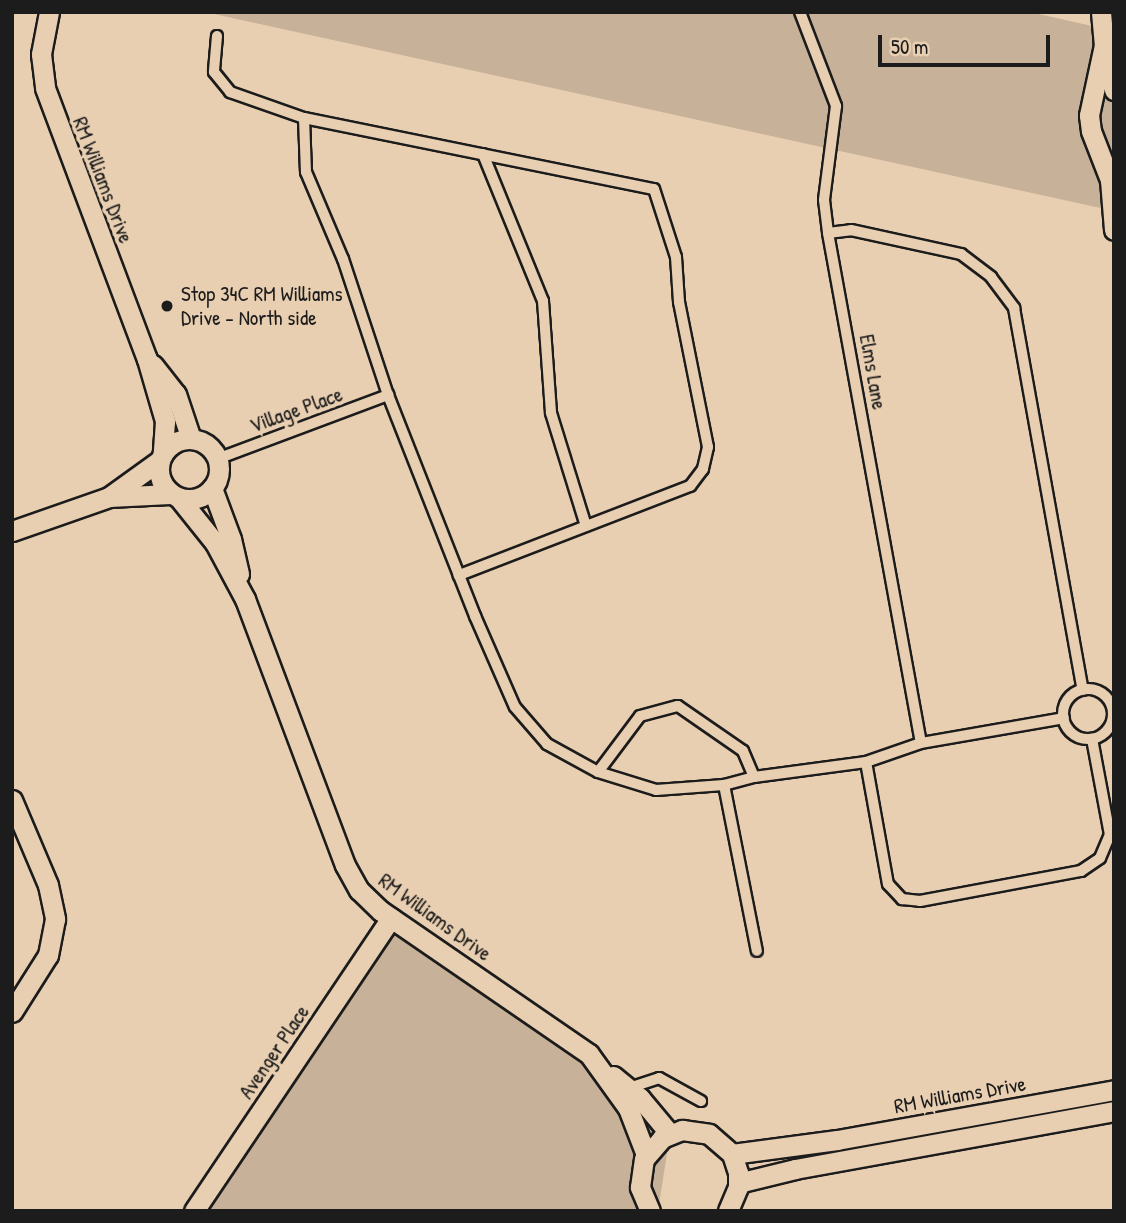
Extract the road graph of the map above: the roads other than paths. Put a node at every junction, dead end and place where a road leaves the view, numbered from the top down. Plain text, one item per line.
1 (49, 12) edge
2 (800, 12) edge
3 (1101, 12) edge
4 (217, 36) dead end
5 (1104, 45) junction
6 (1114, 90) edge
7 (304, 118) junction
8 (483, 154) junction
9 (1112, 175) edge
10 (1114, 230) edge
11 (828, 233) junction
12 (147, 359) junction
13 (388, 394) junction
14 (191, 439) junction
15 (161, 457) junction
16 (217, 459) junction
17 (212, 488) junction
18 (175, 496) junction
19 (109, 497) junction
20 (586, 526) junction
21 (12, 531) edge
22 (459, 575) junction
23 (245, 599) junction
24 (1083, 690) junction
25 (1113, 713) edge
26 (1064, 718) junction
27 (1092, 739) junction
28 (921, 743) junction
29 (866, 762) junction
30 (598, 772) junction
31 (754, 777) junction
32 (724, 785) junction
33 (12, 800) edge
34 (391, 918) junction
35 (757, 951) dead end
36 (12, 1012) edge
37 (601, 1066) junction
38 (629, 1088) junction
39 (1114, 1090) edge
40 (701, 1101) dead end
41 (1114, 1111) edge
42 (670, 1134) junction
43 (732, 1154) junction
44 (646, 1155) junction
45 (738, 1183) junction
46 (194, 1211) edge
47 (650, 1211) edge
48 (728, 1211) edge

1 - 12 street, RM Williams Drive
2 - 11 lane, Elms Lane
3 - 5 street
4 - 7 lane
5 - 6 street
5 - 9 street
7 - 8 lane
7 - 13 lane
8 - 20 lane
8 - 20 lane
9 - 10 street
11 - 24 lane
11 - 28 lane, Elms Lane
12 - 14 street, RM Williams Drive
12 - 15 street, RM Williams Drive
13 - 16 lane, Village Place
13 - 22 lane
14 - 15 street
14 - 16 street
15 - 18 street
15 - 19 street
16 - 17 street
17 - 18 street
17 - 23 street, RM Williams Drive
18 - 19 street
18 - 23 street, RM Williams Drive
19 - 21 street
20 - 22 lane
22 - 30 lane
23 - 34 street, RM Williams Drive
24 - 25 lane
24 - 26 lane
25 - 27 lane
26 - 27 lane
26 - 28 lane
27 - 29 lane
28 - 29 lane
29 - 31 lane
30 - 31 lane
30 - 32 lane
31 - 32 lane
32 - 35 lane
33 - 36 street
34 - 37 street, RM Williams Drive
34 - 46 street, Avenger Place
37 - 38 street, RM Williams Drive
37 - 44 street, RM Williams Drive
38 - 40 lane
38 - 42 street, RM Williams Drive
39 - 43 street, RM Williams Drive
41 - 45 street, RM Williams Drive
42 - 43 street
42 - 44 street
43 - 45 street
44 - 47 street
45 - 48 street

